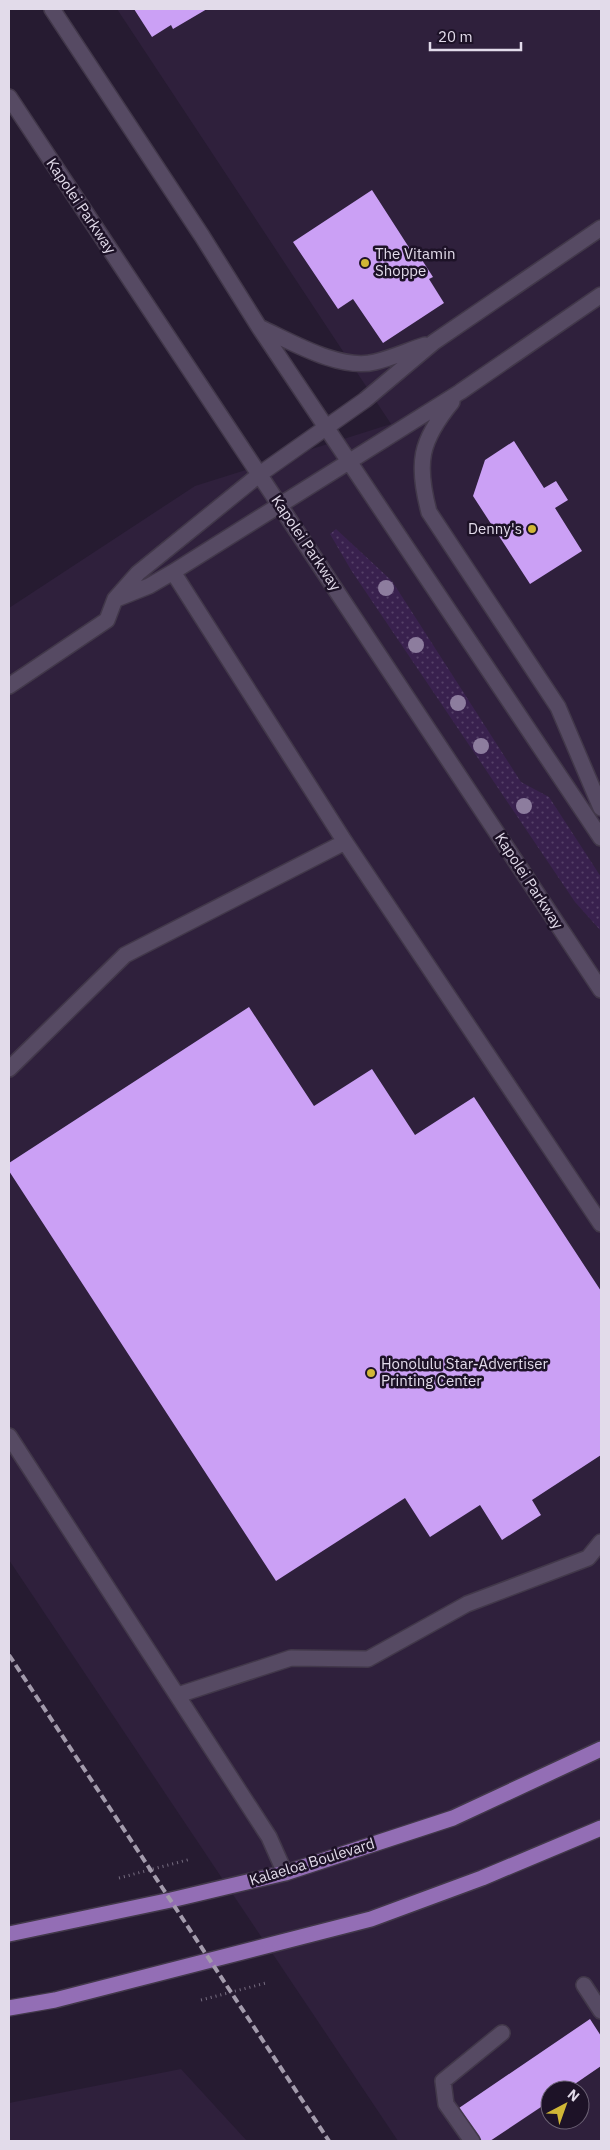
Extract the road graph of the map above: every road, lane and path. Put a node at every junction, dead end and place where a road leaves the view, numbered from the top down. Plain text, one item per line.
1 (52, 9) edge
2 (9, 97) edge
3 (601, 228) edge
4 (601, 294) edge
5 (259, 327) junction
6 (434, 342) junction
7 (460, 392) junction
8 (326, 427) junction
9 (350, 462) junction
10 (260, 474) junction
11 (280, 505) junction
12 (173, 572) junction
13 (115, 599) junction
14 (9, 686) edge
15 (601, 808) edge
16 (601, 838) edge
17 (345, 842) junction
18 (601, 990) edge
19 (9, 1069) edge
20 (601, 1224) edge
21 (9, 1436) edge
22 (601, 1542) edge
23 (178, 1695) junction
24 (601, 1748) edge
25 (601, 1828) edge
26 (191, 1859) dead end
27 (285, 1873) junction
28 (119, 1878) dead end
29 (9, 1934) edge
30 (266, 1983) dead end
31 (584, 1985) dead end
32 (201, 2000) dead end
33 (9, 2008) edge
34 (601, 2012) edge
35 (502, 2033) dead end
36 (472, 2141) edge

1 - 5 street
2 - 10 street, Kapolei Parkway
3 - 6 street
4 - 7 street
5 - 6 street
5 - 8 street
6 - 8 street
7 - 9 street
7 - 15 street
8 - 9 street
8 - 10 street
9 - 11 street
9 - 16 street
10 - 11 street, Kapolei Parkway
10 - 13 street
11 - 12 street
11 - 18 street, Kapolei Parkway
12 - 13 street
12 - 17 street
13 - 14 street
17 - 19 street
17 - 20 street
21 - 23 street
22 - 23 street
23 - 27 street
24 - 27 main road, Kalaeloa Boulevard
25 - 33 main road
26 - 28 path
27 - 29 main road, Kalaeloa Boulevard
30 - 32 path
31 - 34 street
35 - 36 street

